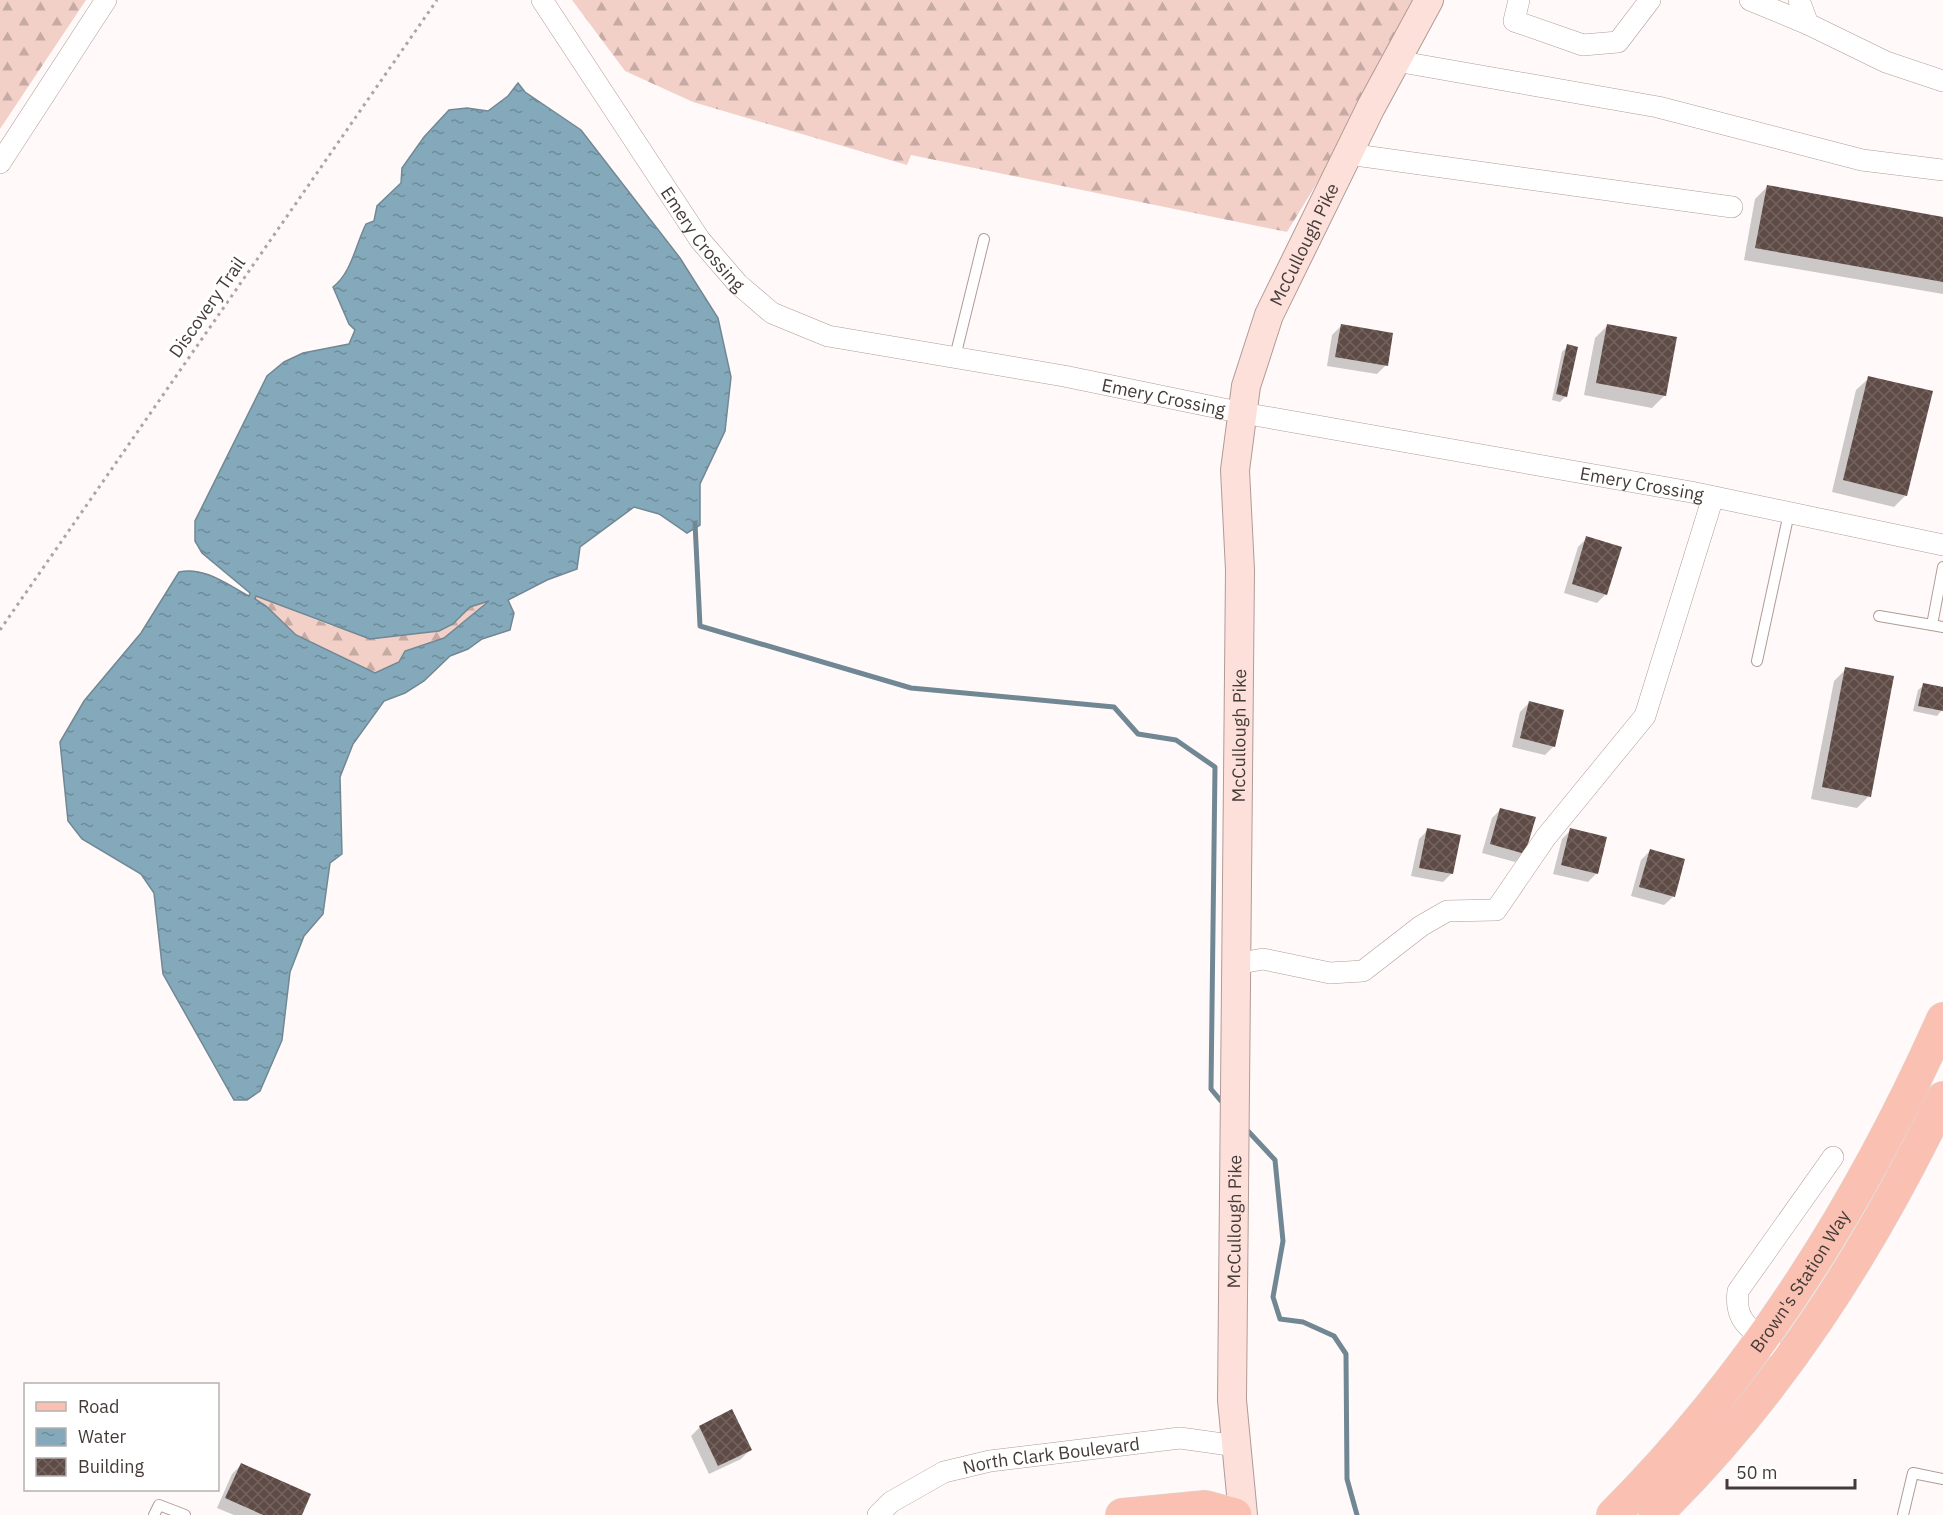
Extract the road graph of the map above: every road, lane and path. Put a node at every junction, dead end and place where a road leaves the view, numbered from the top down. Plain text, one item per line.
1 (106, 0) edge
2 (437, 0) edge
3 (542, 0) edge
4 (1430, 0) edge
5 (1519, 0) edge
6 (1650, 0) edge
7 (1750, 0) edge
8 (1799, 0) edge
9 (1808, 24) junction
10 (1396, 61) junction
11 (1943, 81) edge
12 (1348, 154) junction
13 (0, 162) edge
14 (1943, 170) edge
15 (1732, 207) dead end
16 (984, 239) dead end
17 (955, 357) junction
18 (1243, 413) junction
19 (1713, 497) junction
20 (1789, 513) junction
21 (1943, 545) edge
22 (1943, 567) edge
23 (1879, 616) dead end
24 (1938, 626) edge
25 (0, 630) edge
26 (1757, 661) dead end
27 (1236, 964) junction
28 (1943, 1019) edge
29 (1943, 1098) edge
30 (1833, 1156) dead end
31 (1761, 1338) junction
32 (1789, 1362) junction
33 (1236, 1446) junction
34 (1695, 1477) junction
35 (1943, 1479) edge
36 (154, 1515) edge
37 (185, 1515) edge
38 (878, 1515) edge
39 (1122, 1515) edge
40 (1235, 1515) edge
41 (1243, 1515) edge
42 (1613, 1515) edge
43 (1655, 1515) edge
44 (1666, 1515) edge
45 (1902, 1515) edge

1 - 13 street
2 - 25 path, Discovery Trail
3 - 17 street, Emery Crossing
4 - 10 street, McCullough Pike
5 - 6 street
7 - 9 street
8 - 9 street
9 - 11 street
10 - 12 street, McCullough Pike
10 - 14 street
12 - 15 street
12 - 18 street, McCullough Pike
16 - 17 lane
17 - 18 street, Emery Crossing
18 - 19 street, Emery Crossing
18 - 27 street, McCullough Pike
19 - 20 street, Emery Crossing
19 - 27 street
20 - 21 street, Emery Crossing
20 - 26 lane
22 - 24 lane
23 - 24 lane
27 - 33 street, McCullough Pike
28 - 31 main road, Brown's Station Way
29 - 32 main road, Brown's Station Way
30 - 31 street
31 - 32 street
31 - 42 main road, Brown's Station Way
32 - 34 main road, Brown's Station Way
33 - 38 street, North Clark Boulevard
33 - 41 street, McCullough Pike
34 - 43 main road, Brown's Station Way
34 - 44 main road
35 - 45 lane
36 - 37 lane
39 - 40 main road

